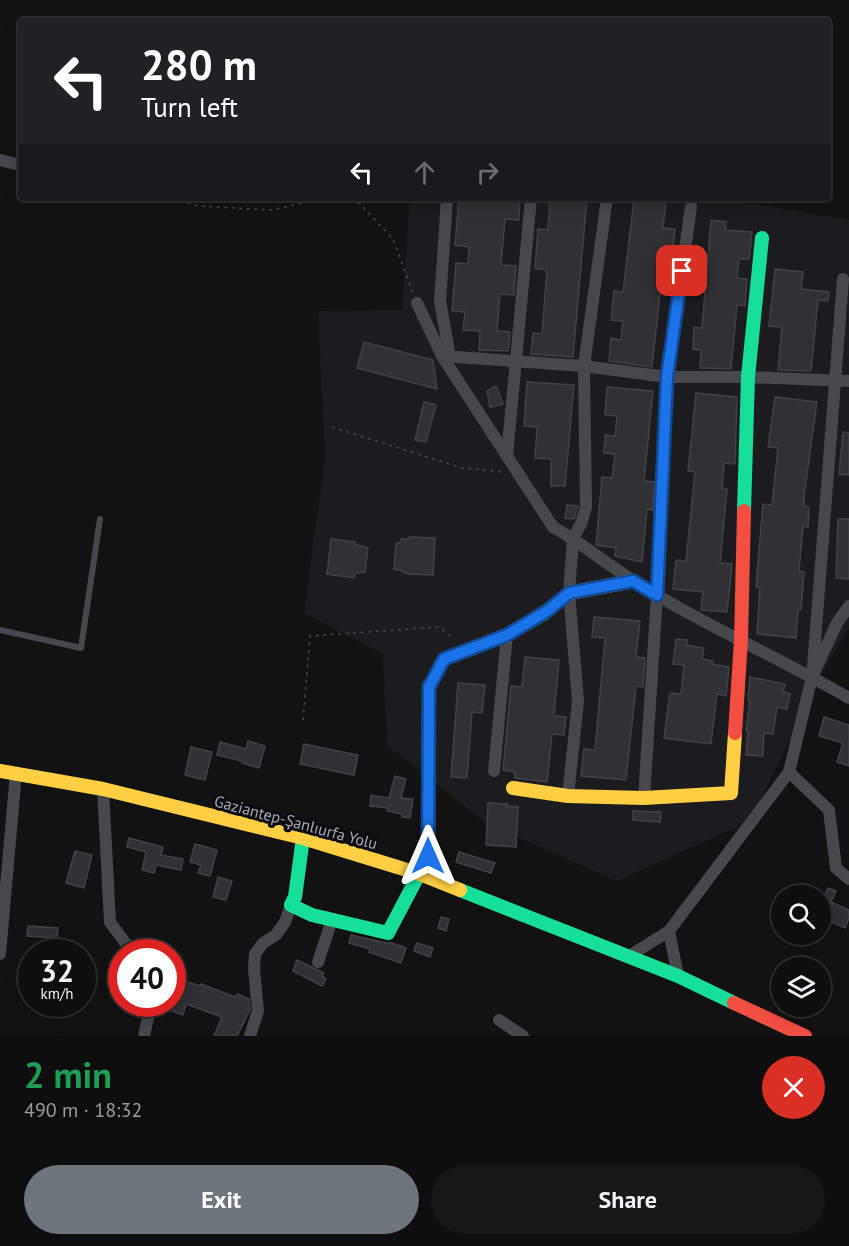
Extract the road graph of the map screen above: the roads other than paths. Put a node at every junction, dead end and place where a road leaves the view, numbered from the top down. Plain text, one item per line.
1 (0, 160) edge
2 (18, 164) edge
3 (447, 201) edge
4 (531, 201) edge
5 (607, 201) edge
6 (691, 207) dead end
7 (762, 237) dead end
8 (843, 279) dead end
9 (417, 303) road end
10 (446, 357) junction
11 (514, 362) junction
12 (584, 366) junction
13 (667, 377) junction
14 (748, 377) junction
15 (836, 381) junction
16 (849, 381) edge
17 (507, 456) junction
18 (100, 519) dead end
19 (573, 538) junction
20 (633, 581) junction
21 (569, 593) junction
22 (657, 595) junction
23 (849, 606) edge
24 (0, 630) edge
25 (507, 635) junction
26 (741, 640) junction
27 (812, 677) junction
28 (849, 698) edge
29 (0, 771) edge
30 (494, 771) dead end
31 (789, 772) junction
32 (16, 773) junction
33 (513, 788) dead end
34 (103, 789) junction
35 (568, 796) junction
36 (644, 798) junction
37 (303, 838) junction
38 (420, 874) junction
39 (849, 879) edge
40 (291, 905) junction
41 (332, 920) junction
42 (669, 931) junction
43 (122, 939) edge
44 (0, 954) edge
45 (629, 956) junction
46 (318, 962) dead end
47 (678, 976) junction
48 (148, 1017) edge
49 (499, 1020) dead end
50 (144, 1036) edge
51 (250, 1036) edge
52 (523, 1036) edge
53 (805, 1036) edge

1 - 2 street
3 - 10 street
4 - 11 street
5 - 12 street
6 - 13 street
7 - 14 street
8 - 15 street
9 - 10 street
10 - 11 street
10 - 17 street
11 - 12 street
11 - 17 street
12 - 13 street
12 - 19 street
13 - 14 street
13 - 22 street
14 - 15 street
14 - 26 street
15 - 16 street
15 - 27 street
17 - 19 street
18 - 24 lane
19 - 20 street
19 - 21 street
20 - 21 street
20 - 22 street
21 - 25 street
21 - 35 street
22 - 26 street
22 - 36 street
23 - 27 street
25 - 30 street
25 - 38 street
26 - 27 street
26 - 36 street
27 - 28 street
27 - 31 street
29 - 32 street, Gaziantep-Şanlıurfa Yolu
31 - 39 street
31 - 42 street
32 - 34 street, Gaziantep-Şanlıurfa Yolu
32 - 44 street
33 - 35 street
34 - 37 street, Gaziantep-Şanlıurfa Yolu
34 - 43 street
35 - 36 street
37 - 38 street, Gaziantep-Şanlıurfa Yolu
37 - 40 street
38 - 41 street
38 - 45 street, Gaziantep-Şanlıurfa Yolu
40 - 41 street
40 - 51 street
41 - 46 street
42 - 45 street
42 - 47 street
45 - 47 street, Gaziantep-Şanlıurfa Yolu
47 - 53 street, Gaziantep-Şanlıurfa Yolu
48 - 50 street
49 - 52 street

